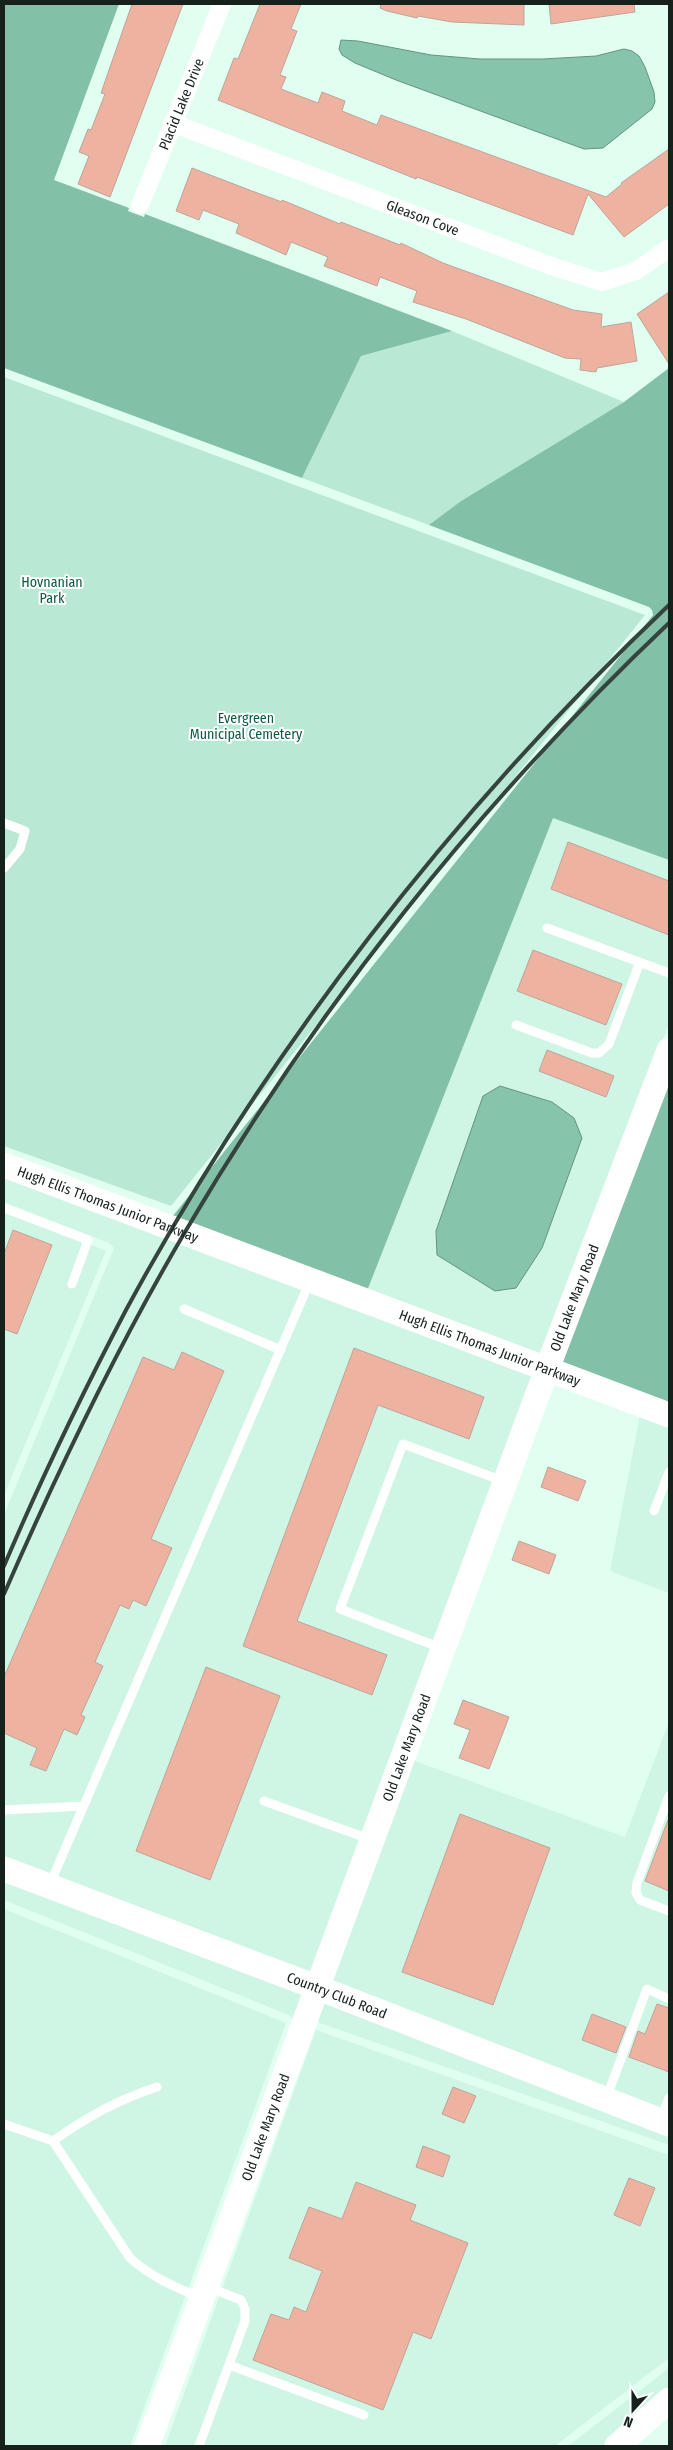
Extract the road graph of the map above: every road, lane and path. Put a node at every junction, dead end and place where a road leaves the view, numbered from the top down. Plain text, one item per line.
1 (222, 4) edge
2 (172, 123) junction
3 (140, 205) dead end
4 (669, 248) edge
5 (4, 823) edge
6 (4, 868) edge
7 (547, 928) dead end
8 (640, 962) junction
9 (669, 973) edge
10 (516, 1025) dead end
11 (669, 1050) edge
12 (4, 1165) edge
13 (4, 1208) edge
14 (310, 1280) junction
15 (72, 1284) dead end
16 (184, 1309) dead end
17 (281, 1350) junction
18 (546, 1368) junction
19 (669, 1415) edge
20 (669, 1472) edge
21 (505, 1482) junction
22 (654, 1510) dead end
23 (444, 1649) junction
24 (669, 1796) edge
25 (264, 1801) dead end
26 (83, 1806) junction
27 (4, 1810) edge
28 (372, 1840) junction
29 (4, 1869) edge
30 (49, 1886) junction
31 (669, 1912) edge
32 (316, 1986) junction
33 (669, 1998) edge
34 (157, 2087) dead end
35 (606, 2100) junction
36 (666, 2114) edge
37 (4, 2124) edge
38 (53, 2141) junction
39 (204, 2292) junction
40 (229, 2365) junction
41 (669, 2400) edge
42 (364, 2415) dead end
43 (147, 2446) edge
44 (199, 2446) edge
45 (617, 2446) edge

1 - 2 street, Placid Lake Drive
2 - 3 street, Placid Lake Drive
2 - 4 street, Gleason Cove
5 - 6 lane
7 - 8 lane
8 - 9 lane
8 - 10 lane
11 - 18 street, Old Lake Mary Road
12 - 14 street, Hugh Ellis Thomas Junior Parkway
13 - 15 lane
14 - 17 lane
14 - 18 street, Hugh Ellis Thomas Junior Parkway
16 - 17 lane
17 - 26 lane
18 - 19 street, Hugh Ellis Thomas Junior Parkway
18 - 21 street, Old Lake Mary Road
20 - 22 lane
21 - 23 street, Old Lake Mary Road
21 - 23 lane
23 - 28 street, Old Lake Mary Road
24 - 31 lane
25 - 28 lane
26 - 27 lane
26 - 30 lane
28 - 32 street, Old Lake Mary Road
29 - 30 street, Country Club Road
30 - 32 street, Country Club Road
32 - 35 street, Country Club Road
32 - 39 street, Old Lake Mary Road
33 - 35 lane
34 - 38 lane
35 - 36 street, Country Club Road
37 - 38 lane
38 - 39 lane
39 - 40 lane
39 - 43 street, Old Lake Mary Road
40 - 42 lane
40 - 44 lane
41 - 45 street

